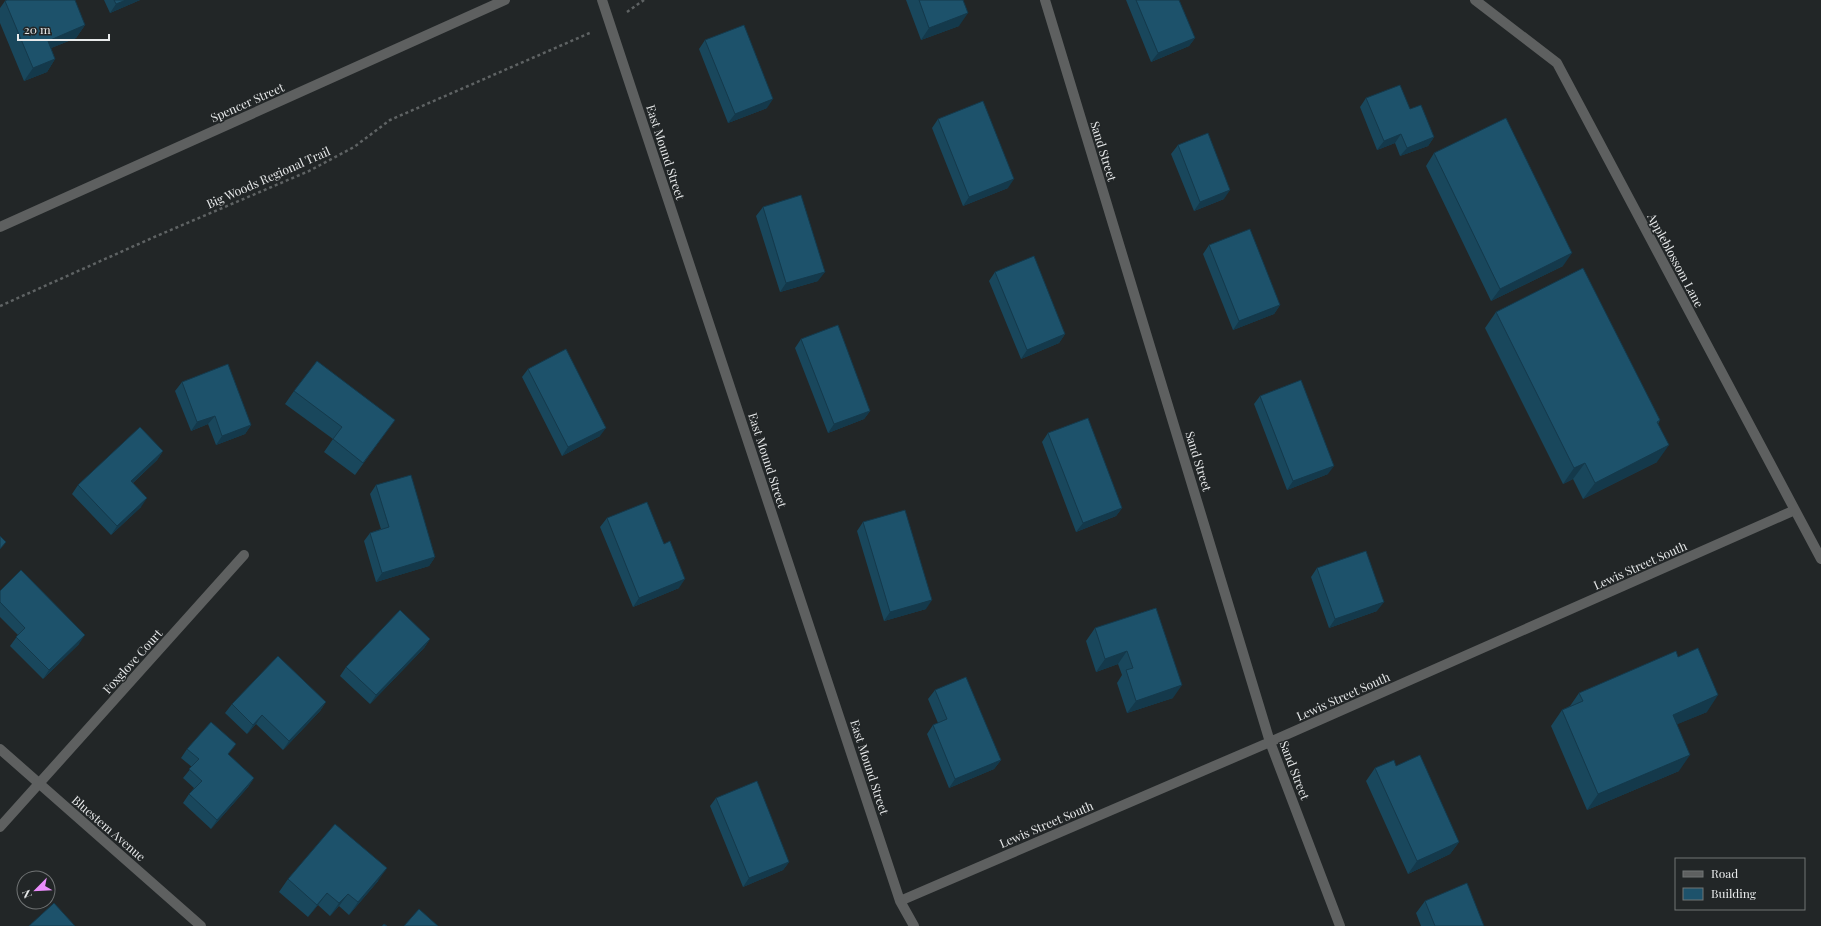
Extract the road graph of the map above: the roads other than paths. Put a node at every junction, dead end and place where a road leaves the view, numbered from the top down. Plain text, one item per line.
1 (505, 0) edge
2 (602, 0) edge
3 (1045, 0) edge
4 (1476, 0) edge
5 (0, 227) edge
6 (1795, 510) junction
7 (244, 555) dead end
8 (1821, 559) edge
9 (1270, 742) junction
10 (0, 749) edge
11 (39, 784) junction
12 (0, 828) edge
13 (900, 901) junction
14 (201, 926) edge
15 (914, 926) edge
16 (1340, 926) edge

1 - 5 street, Spencer Street
2 - 13 street, East Mound Street
3 - 9 street, Sand Street
4 - 6 street, Appleblossom Lane
6 - 8 street, Appleblossom Lane
6 - 9 street, Lewis Street South
7 - 11 street, Foxglove Court
9 - 13 street, Lewis Street South
9 - 16 street, Sand Street
10 - 11 street, Bluestem Avenue
11 - 12 street, Foxglove Court
11 - 14 street, Bluestem Avenue
13 - 15 street, East Mound Street

